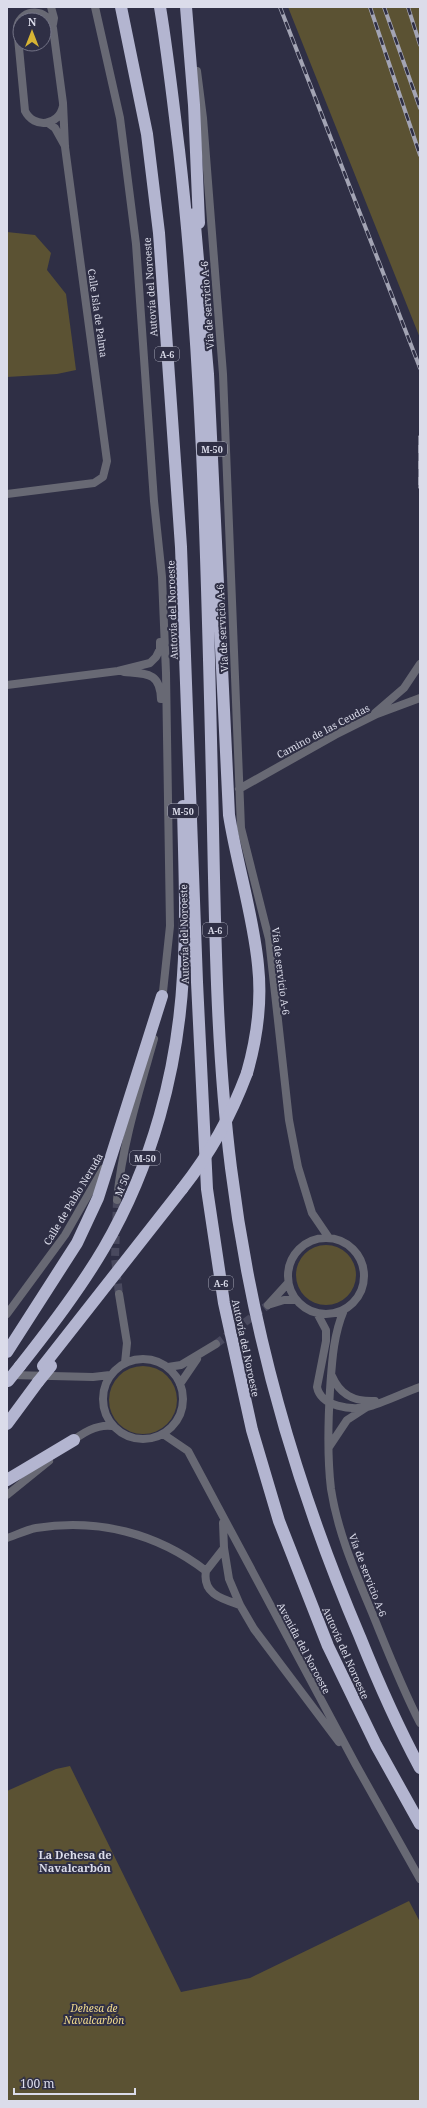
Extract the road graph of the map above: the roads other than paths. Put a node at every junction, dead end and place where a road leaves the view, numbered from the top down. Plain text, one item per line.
1 (51, 7) edge
2 (95, 7) edge
3 (122, 7) edge
4 (160, 7) edge
5 (187, 7) edge
6 (34, 10) edge
7 (52, 24) joint
8 (169, 60) junction
9 (63, 106) junction
10 (48, 123) junction
11 (65, 147) junction
12 (198, 262) junction
13 (7, 494) edge
14 (162, 577) junction
15 (419, 666) edge
16 (118, 671) junction
17 (7, 686) edge
18 (420, 698) edge
19 (187, 704) junction
20 (370, 718) junction
21 (239, 789) junction
22 (168, 811) junction
23 (162, 996) junction
24 (113, 1153) junction
25 (117, 1200) tunnel mouth
26 (329, 1238) junction
27 (288, 1284) junction
28 (119, 1294) tunnel mouth
29 (296, 1300) junction
30 (344, 1310) junction
31 (317, 1313) junction
32 (7, 1314) edge
33 (216, 1344) tunnel mouth
34 (7, 1352) edge
35 (199, 1356) junction
36 (125, 1363) junction
37 (168, 1367) junction
38 (331, 1373) junction
39 (110, 1375) junction
40 (7, 1380) edge
41 (35, 1382) junction
42 (180, 1384) junction
43 (420, 1387) edge
44 (383, 1400) junction
45 (329, 1403) junction
46 (368, 1406) junction
47 (7, 1413) edge
48 (7, 1424) edge
49 (112, 1426) junction
50 (163, 1434) junction
51 (74, 1440) junction
52 (328, 1448) junction
53 (7, 1480) edge
54 (7, 1495) edge
55 (223, 1520) junction
56 (7, 1538) edge
57 (224, 1548) junction
58 (206, 1571) junction
59 (240, 1605) junction
60 (420, 1723) edge
61 (356, 1765) junction
62 (420, 1768) edge
63 (420, 1824) edge
64 (420, 1879) edge

1 - 7 street, Calle Isla de Palma
2 - 14 street
3 - 19 highway, Autovía del Noroeste / A-6
4 - 8 highway, Autovía del Noroeste / A-6
5 - 12 highway
5 - 21 street, Vía de servicio A-6
6 - 10 street
7 - 9 street, Calle Isla de Palma
8 - 12 highway, M-50
8 - 62 highway, Autovía del Noroeste / A-6
9 - 10 street
9 - 11 street, Calle Isla de Palma
10 - 11 street, Calle Isla de Palma
11 - 13 street, Calle Isla de Palma
12 - 41 highway, M-50, bridge
14 - 16 street
14 - 22 street
15 - 20 street
16 - 17 street
16 - 22 street
18 - 20 street, Camino de las Ceudas
19 - 40 highway, M 50 / M-50, bridge
19 - 63 highway, Autovía del Noroeste / A-6
20 - 21 street, Camino de las Ceudas
21 - 26 street, Vía de servicio A-6
22 - 23 street
23 - 24 highway
23 - 25 street
24 - 32 street, Calle de Pablo Neruda
24 - 34 highway
26 - 27 street
26 - 30 street
27 - 29 street
27 - 29 street
28 - 36 street
29 - 31 street
30 - 31 street
30 - 38 street, Vía de servicio A-6
31 - 45 street
33 - 35 street
35 - 37 street
35 - 42 street
36 - 37 street
36 - 39 street
37 - 42 street
38 - 44 street
38 - 45 street, Vía de servicio A-6
39 - 40 street
39 - 49 street
41 - 47 highway, M-50
41 - 48 highway
42 - 50 street
43 - 44 street
44 - 46 street
45 - 46 street
45 - 52 street, Vía de servicio A-6
46 - 52 street
49 - 50 street
49 - 51 street
50 - 55 street, Avenida del Noroeste
51 - 53 highway
51 - 54 street
52 - 60 street, Vía de servicio A-6
55 - 57 street
55 - 61 street, Avenida del Noroeste
56 - 58 street
57 - 58 street
57 - 59 street
58 - 59 street
59 - 61 street
61 - 64 street, Avenida del Noroeste

